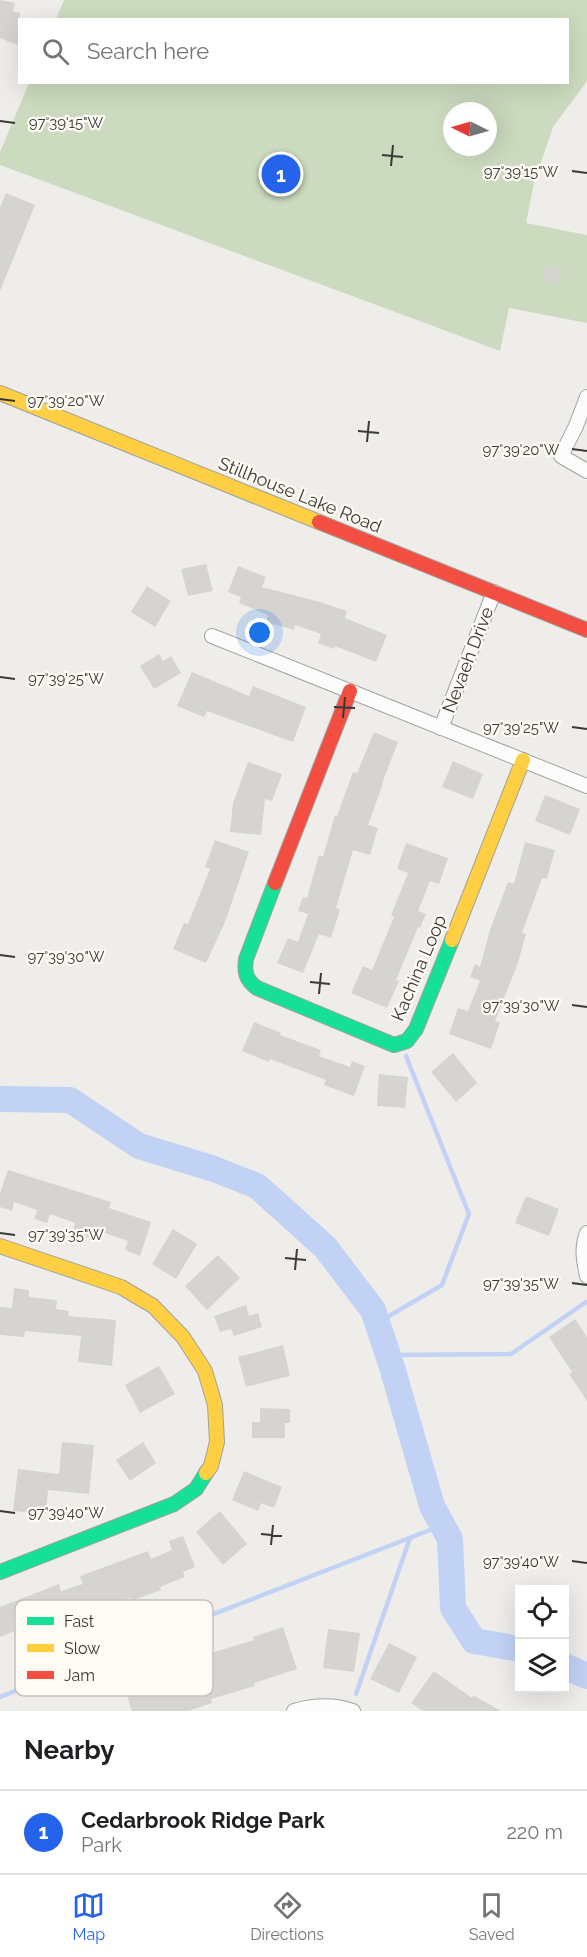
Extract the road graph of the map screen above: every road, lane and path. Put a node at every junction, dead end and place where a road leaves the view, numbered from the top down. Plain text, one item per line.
1 (0, 393) edge
2 (587, 397) edge
3 (587, 471) edge
4 (494, 592) junction
5 (587, 630) edge
6 (212, 636) dead end
7 (350, 691) junction
8 (441, 728) junction
9 (523, 760) junction
10 (587, 786) edge
11 (587, 1233) edge
12 (0, 1246) edge
13 (587, 1276) edge
14 (0, 1572) edge
15 (294, 1711) edge
16 (353, 1711) edge

1 - 4 street, Stillhouse Lake Road
2 - 3 street
4 - 5 street, Stillhouse Lake Road
4 - 8 street, Nevaeh Drive
6 - 7 street
7 - 8 street
7 - 9 street, Kachina Loop
8 - 9 street
9 - 10 street
11 - 13 street
12 - 14 street
15 - 16 street

